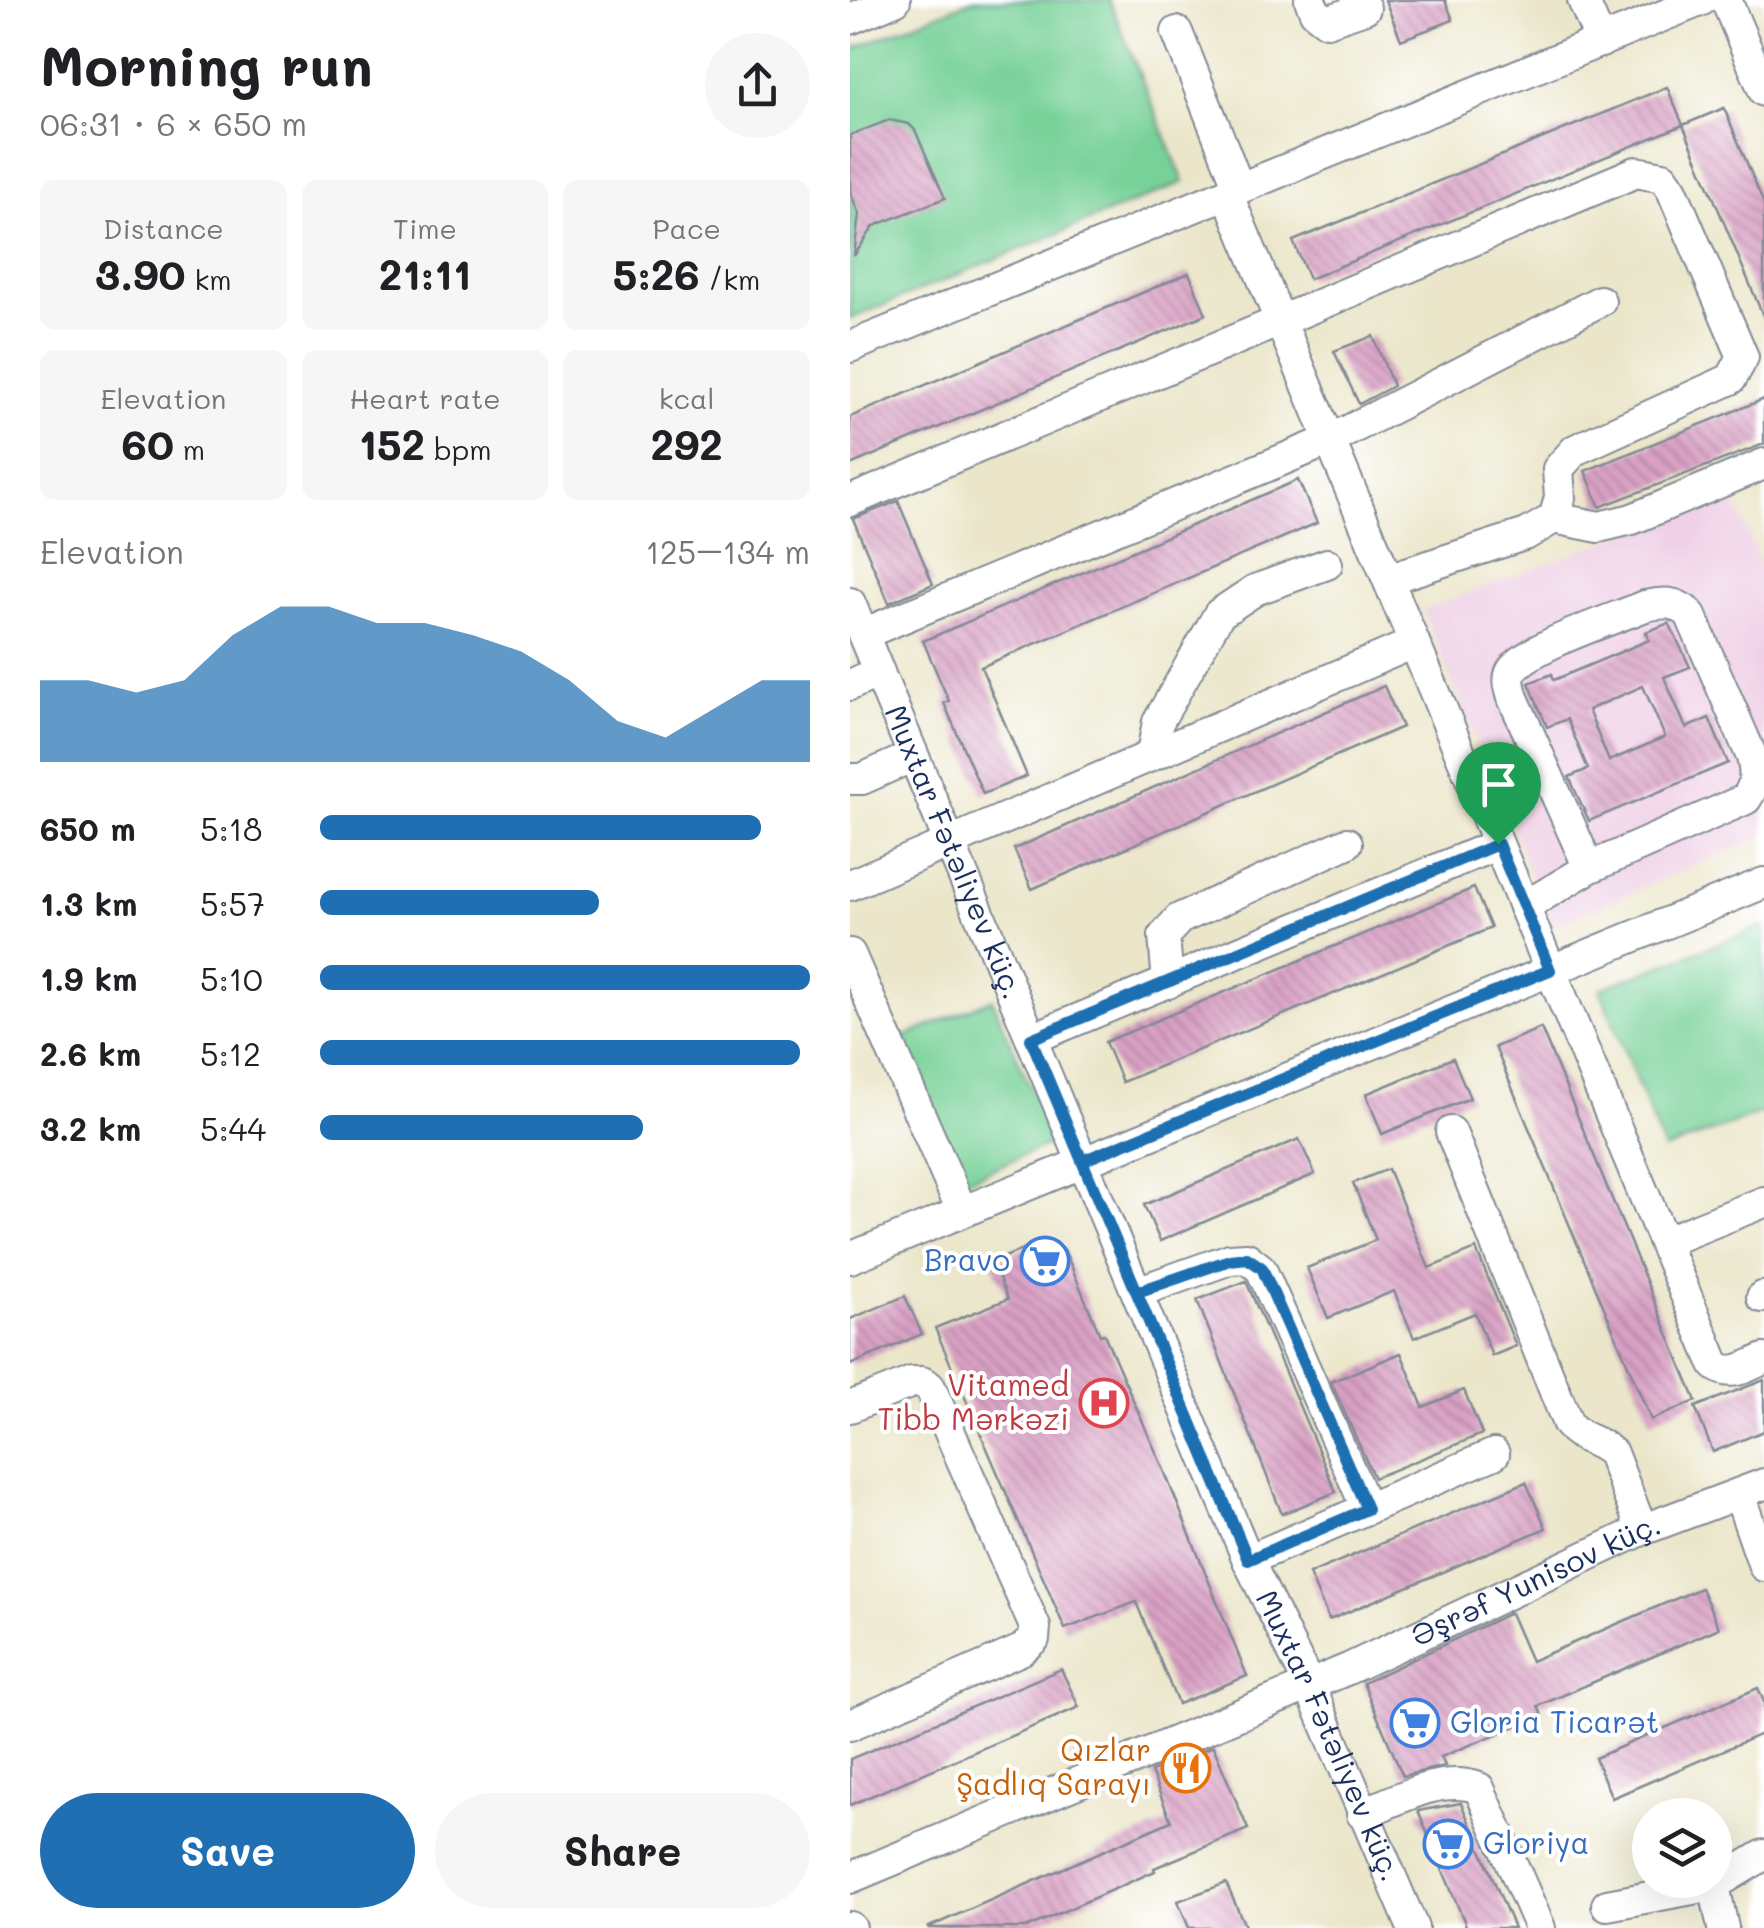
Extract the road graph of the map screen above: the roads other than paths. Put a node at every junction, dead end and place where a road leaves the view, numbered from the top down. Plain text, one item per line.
1 (895, 0) edge
2 (1310, 0) edge
3 (1583, 0) edge
4 (1702, 0) edge
5 (1726, 0) edge
6 (1366, 8) dead end
7 (850, 20) edge
8 (1177, 32) dead end
9 (1600, 42) junction
10 (1764, 91) edge
11 (1233, 191) junction
12 (1600, 301) dead end
13 (1280, 320) junction
14 (850, 347) edge
15 (1330, 440) junction
16 (1764, 464) edge
17 (850, 501) edge
18 (1554, 518) junction
19 (1327, 564) dead end
20 (1388, 579) junction
21 (850, 603) edge
22 (863, 634) junction
23 (1414, 643) junction
24 (879, 672) junction
25 (850, 685) edge
26 (1152, 754) junction
27 (914, 756) junction
28 (850, 779) edge
29 (950, 842) junction
30 (1347, 843) dead end
31 (1498, 844) junction
32 (1589, 868) junction
33 (1764, 884) edge
34 (850, 886) edge
35 (1524, 907) junction
36 (850, 954) edge
37 (1550, 970) junction
38 (1168, 982) junction
39 (1031, 1039) junction
40 (1451, 1132) dead end
41 (1082, 1161) junction
42 (1764, 1202) edge
43 (962, 1211) junction
44 (1664, 1242) junction
45 (850, 1258) edge
46 (1137, 1292) junction
47 (1764, 1359) edge
48 (850, 1407) edge
49 (1494, 1454) dead end
50 (1752, 1489) edge
51 (1367, 1509) junction
52 (1642, 1530) junction
53 (1248, 1560) junction
54 (1764, 1566) edge
55 (1309, 1685) junction
56 (850, 1724) edge
57 (1362, 1814) junction
58 (1764, 1855) edge
59 (1732, 1874) edge
60 (850, 1878) edge
61 (1642, 1898) edge
62 (1717, 1898) edge
63 (1606, 1905) dead end
64 (1413, 1928) edge
65 (1540, 1928) edge
66 (1723, 1928) edge

1 - 7 street
2 - 6 street
3 - 9 street
4 - 9 street
5 - 10 street
8 - 11 street
9 - 11 street
11 - 13 street
11 - 14 street
12 - 15 street
13 - 15 street
13 - 17 street
13 - 18 street
15 - 20 street
15 - 22 street
16 - 18 street
18 - 20 street
19 - 26 street
20 - 23 street
21 - 22 street, Muxtar Fətəliyev küç.
22 - 24 street, Muxtar Fətəliyev küç.
23 - 26 street
23 - 31 street
24 - 25 street
24 - 27 street, Muxtar Fətəliyev küç.
26 - 29 street
27 - 28 street
27 - 29 street, Muxtar Fətəliyev küç.
29 - 34 street
29 - 39 street, Muxtar Fətəliyev küç.
30 - 38 street
31 - 35 street
31 - 38 street
32 - 32 street
32 - 35 street
33 - 37 street
35 - 37 street
36 - 43 street
37 - 41 street
37 - 44 street
38 - 39 street
39 - 41 street, Muxtar Fətəliyev küç.
40 - 52 street
41 - 43 street
41 - 46 street, Muxtar Fətəliyev küç.
42 - 44 street
43 - 45 street
44 - 47 street
46 - 51 street
46 - 53 street, Muxtar Fətəliyev küç.
48 - 56 street
49 - 51 street
50 - 52 street, Əşrəf Yunisov küç.
50 - 54 street
51 - 53 street
52 - 55 street, Əşrəf Yunisov küç.
53 - 55 street, Muxtar Fətəliyev küç.
55 - 57 street, Muxtar Fətəliyev küç.
55 - 60 street, Əşrəf Yunisov küç.
57 - 64 street, Muxtar Fətəliyev küç.
57 - 65 street
58 - 59 street
61 - 63 street
62 - 66 street

